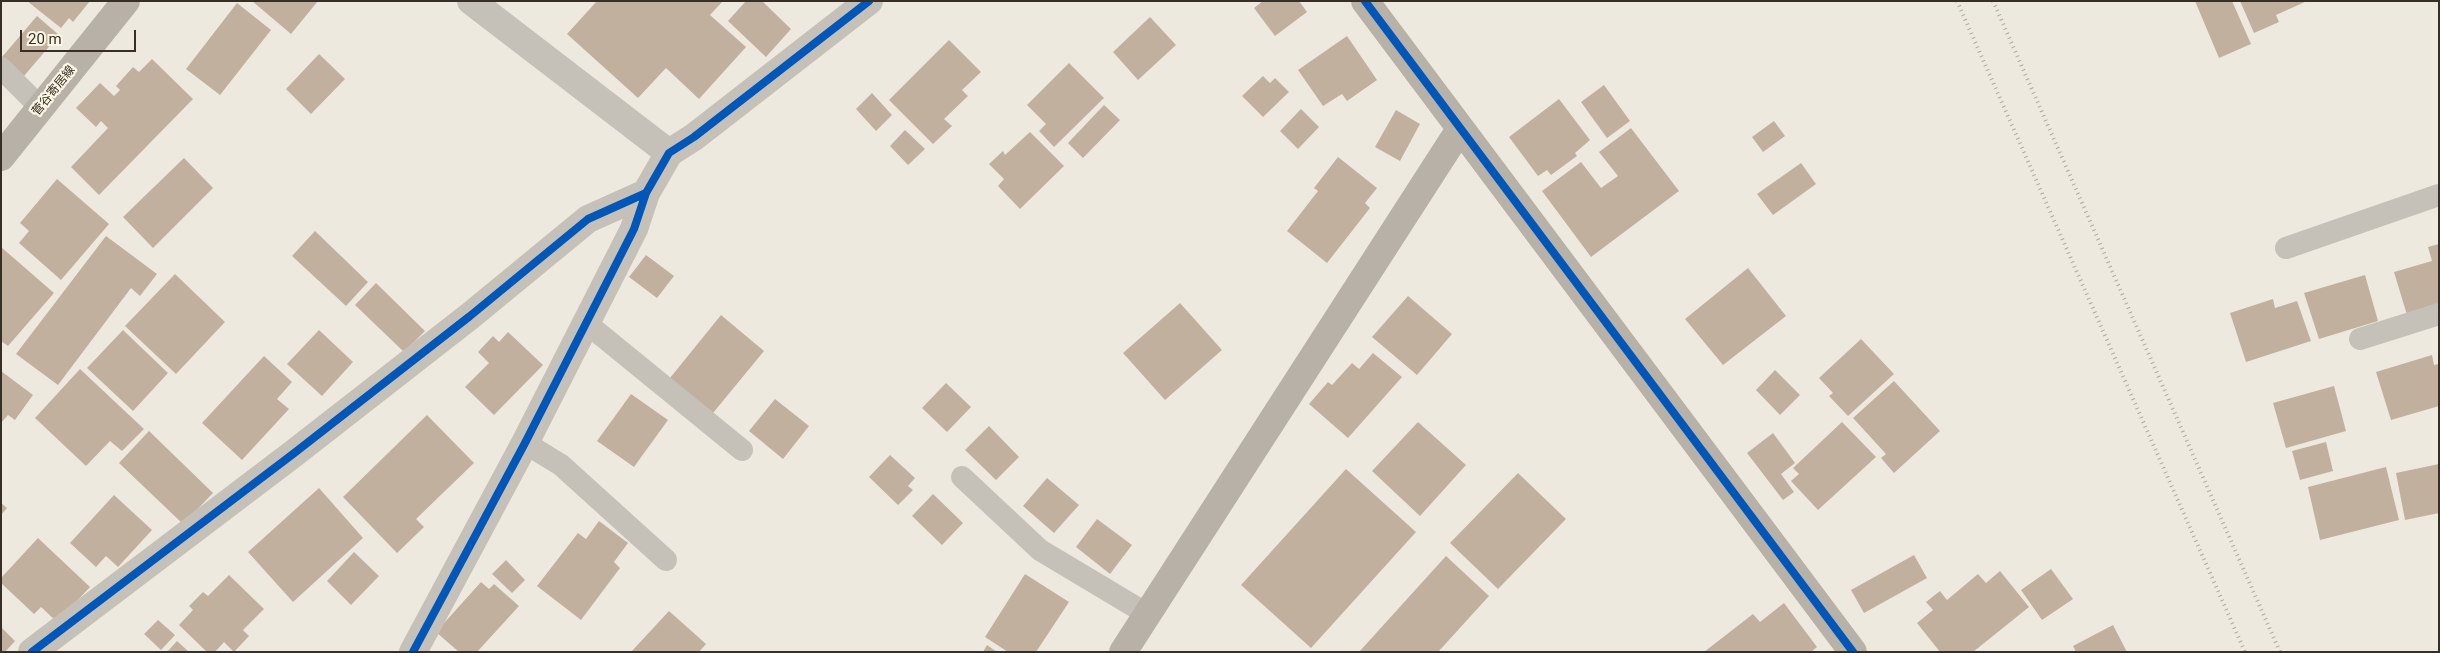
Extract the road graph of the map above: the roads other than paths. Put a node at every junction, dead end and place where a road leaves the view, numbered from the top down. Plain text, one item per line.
1 (126, 1) edge
2 (471, 1) edge
3 (869, 1) edge
4 (1365, 1) edge
5 (1, 68) edge
6 (41, 108) junction
7 (1460, 129) junction
8 (669, 153) junction
9 (1, 157) edge
10 (646, 193) junction
11 (2439, 195) edge
12 (2286, 248) dead end
13 (2439, 314) edge
14 (585, 322) junction
15 (2360, 339) dead end
16 (525, 443) junction
17 (742, 450) dead end
18 (962, 477) dead end
19 (666, 560) dead end
20 (1148, 614) junction
21 (32, 652) edge
22 (413, 652) edge
23 (1124, 652) edge
24 (1852, 652) edge

1 - 6 street, 菅谷寄居線
2 - 8 street
3 - 8 street
4 - 7 street
5 - 6 lane
6 - 9 street, 菅谷寄居線
7 - 20 street
7 - 24 street
8 - 10 street
10 - 14 street
10 - 21 street
11 - 12 lane
13 - 15 lane
14 - 16 street
14 - 17 lane
16 - 19 lane
16 - 22 street
18 - 20 lane
20 - 23 street

